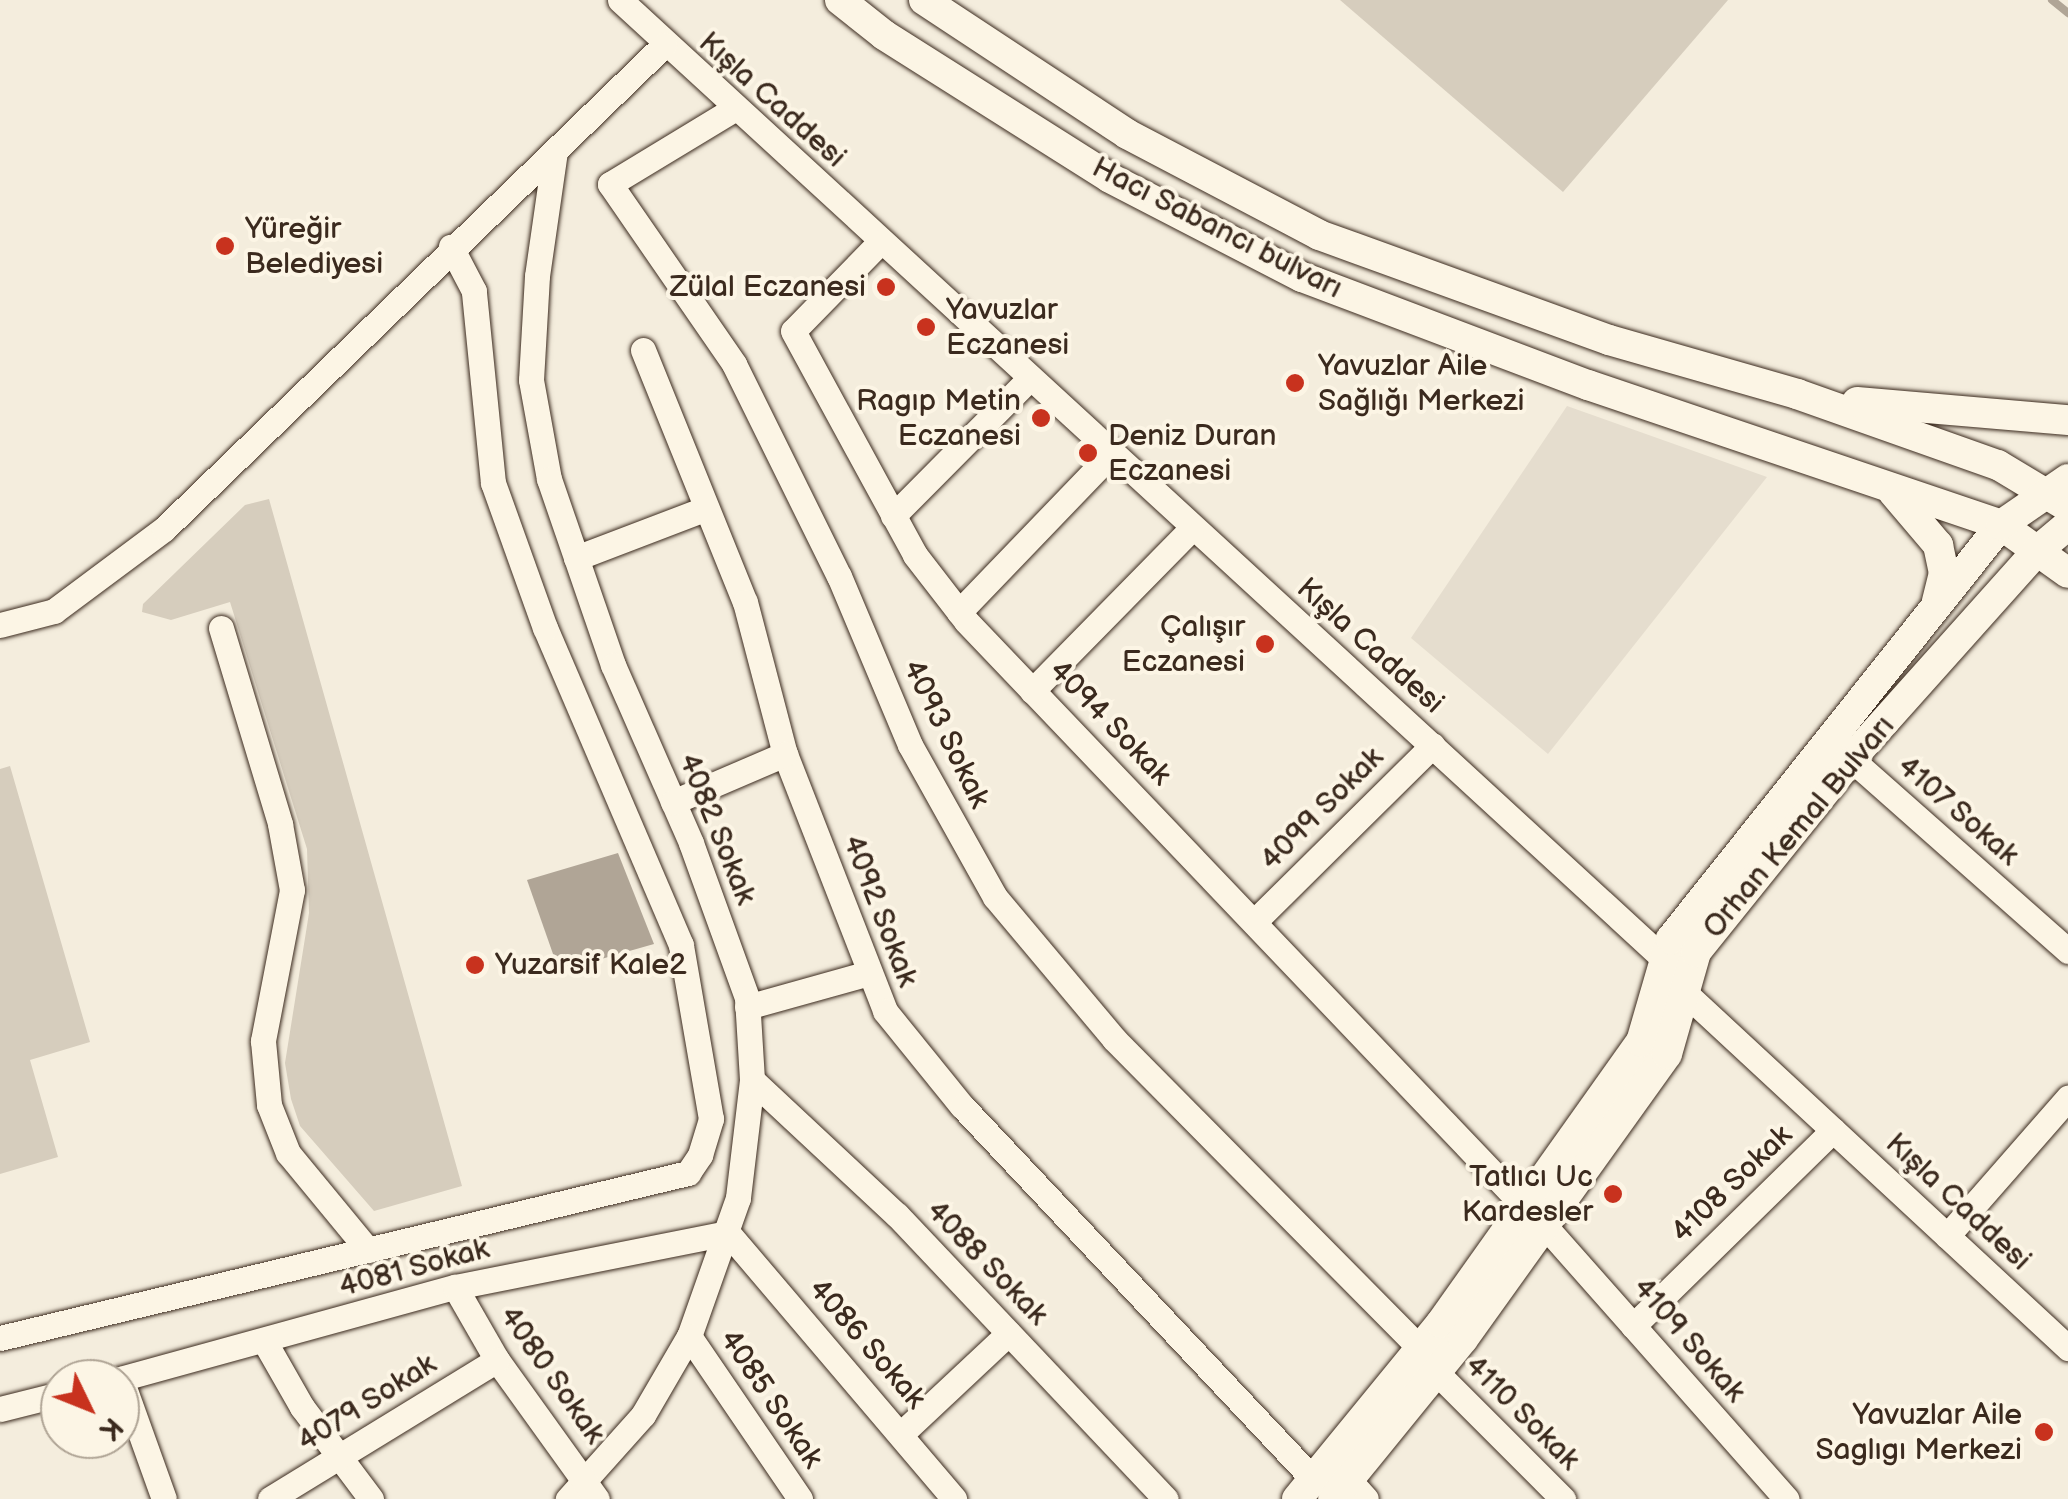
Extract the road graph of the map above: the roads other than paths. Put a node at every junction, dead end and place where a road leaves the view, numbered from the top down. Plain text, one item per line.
1 (620, 0) edge
2 (840, 0) edge
3 (924, 0) edge
4 (664, 45) junction
5 (734, 109) junction
6 (555, 151) junction
7 (880, 242) junction
8 (450, 248) junction
9 (643, 350) dead end
10 (1029, 379) junction
11 (1797, 394) junction
12 (2068, 420) edge
13 (1111, 454) junction
14 (1879, 480) junction
15 (2061, 493) edge
16 (702, 510) junction
17 (894, 516) junction
18 (2001, 525) junction
19 (2068, 525) edge
20 (1192, 529) junction
21 (2037, 551) junction
22 (576, 558) junction
23 (2068, 573) edge
24 (1937, 603) junction
25 (959, 612) junction
26 (0, 625) edge
27 (221, 628) dead end
28 (1032, 690) junction
29 (1432, 745) junction
30 (785, 754) junction
31 (1851, 760) junction
32 (673, 802) junction
33 (1256, 918) junction
34 (2068, 951) edge
35 (1665, 960) junction
36 (868, 972) junction
37 (1684, 992) junction
38 (747, 1007) junction
39 (752, 1080) junction
40 (2068, 1098) edge
41 (1833, 1130) junction
42 (1534, 1215) junction
43 (728, 1233) junction
44 (1947, 1236) junction
45 (368, 1250) junction
46 (455, 1287) junction
47 (1633, 1326) junction
48 (1008, 1332) junction
49 (689, 1336) junction
50 (0, 1338) edge
51 (266, 1344) junction
52 (2068, 1348) edge
53 (497, 1360) junction
54 (1428, 1360) junction
55 (140, 1374) edge
56 (40, 1399) edge
57 (0, 1409) edge
58 (140, 1434) edge
59 (902, 1434) junction
60 (339, 1461) junction
61 (1331, 1491) edge
62 (584, 1493) edge
63 (164, 1499) edge
64 (270, 1499) edge
65 (371, 1499) edge
66 (800, 1499) edge
67 (954, 1499) edge
68 (1166, 1499) edge
69 (1563, 1499) edge
70 (1786, 1499) edge

1 - 4 street, Kışla Caddesi
2 - 14 main road, Hacı Sabancı bulvarı
3 - 11 main road, Hacı Sabancı bulvarı
4 - 5 street, Kışla Caddesi
4 - 6 street
5 - 7 street, Kışla Caddesi
5 - 54 street, 4093 Sokak
6 - 8 street
6 - 22 street, 4082 Sokak
7 - 10 street, Kışla Caddesi
7 - 17 street, 4094 Sokak
8 - 26 street
8 - 45 street
9 - 16 street, 4092 Sokak
10 - 13 street, Kışla Caddesi
10 - 17 street
11 - 12 main road
11 - 15 main road, Hacı Sabancı bulvarı
13 - 20 street, Kışla Caddesi
13 - 25 street
14 - 18 main road, Hacı Sabancı bulvarı
14 - 24 main road
15 - 18 main road, Orhan Kemal Bulvarı
16 - 22 street
16 - 30 street, 4092 Sokak
17 - 25 street, 4094 Sokak
18 - 21 main road, Hacı Sabancı bulvarı
18 - 24 main road, Orhan Kemal Bulvarı
19 - 21 main road, Orhan Kemal Bulvarı
20 - 28 street
20 - 29 street, Kışla Caddesi
21 - 23 main road, Hacı Sabancı bulvarı
21 - 31 main road, Orhan Kemal Bulvarı
22 - 32 street, 4082 Sokak
24 - 35 main road, Orhan Kemal Bulvarı
25 - 28 street, 4094 Sokak
27 - 45 street
28 - 33 street, 4094 Sokak
29 - 33 street, 4099 Sokak
29 - 35 street, Kışla Caddesi
30 - 32 street
30 - 36 street, 4092 Sokak
31 - 34 street, 4107 Sokak
31 - 37 main road, Orhan Kemal Bulvarı
32 - 38 street, 4082 Sokak
33 - 42 street, 4094 Sokak
35 - 37 street, Kışla Caddesi
35 - 42 main road, Orhan Kemal Bulvarı
36 - 38 street
36 - 61 street, 4092 Sokak
37 - 41 street, Kışla Caddesi
37 - 42 main road, Orhan Kemal Bulvarı
38 - 39 street, 4082 Sokak
39 - 43 street, 4082 Sokak
39 - 48 street, 4088 Sokak
40 - 44 street
41 - 44 street, Kışla Caddesi
41 - 47 street, 4108 Sokak
42 - 47 street, 4109 Sokak
42 - 54 main road, Orhan Kemal Bulvarı
43 - 46 street, 4081 Sokak
43 - 49 street, 4082 Sokak
43 - 59 street, 4086 Sokak
44 - 52 street, Kışla Caddesi
45 - 50 street
46 - 51 street, 4081 Sokak
46 - 53 street, 4080 Sokak
47 - 70 street, 4109 Sokak
48 - 59 street
48 - 68 street, 4088 Sokak
49 - 62 street, 4082 Sokak
49 - 66 street, 4085 Sokak
51 - 55 street, 4081 Sokak
51 - 60 street
53 - 60 street, 4079 Sokak
53 - 62 street, 4080 Sokak
54 - 61 main road, Orhan Kemal Bulvarı
54 - 69 street, 4110 Sokak
56 - 57 street
58 - 63 street
59 - 67 street, 4086 Sokak
60 - 64 street, 4079 Sokak
60 - 65 street

